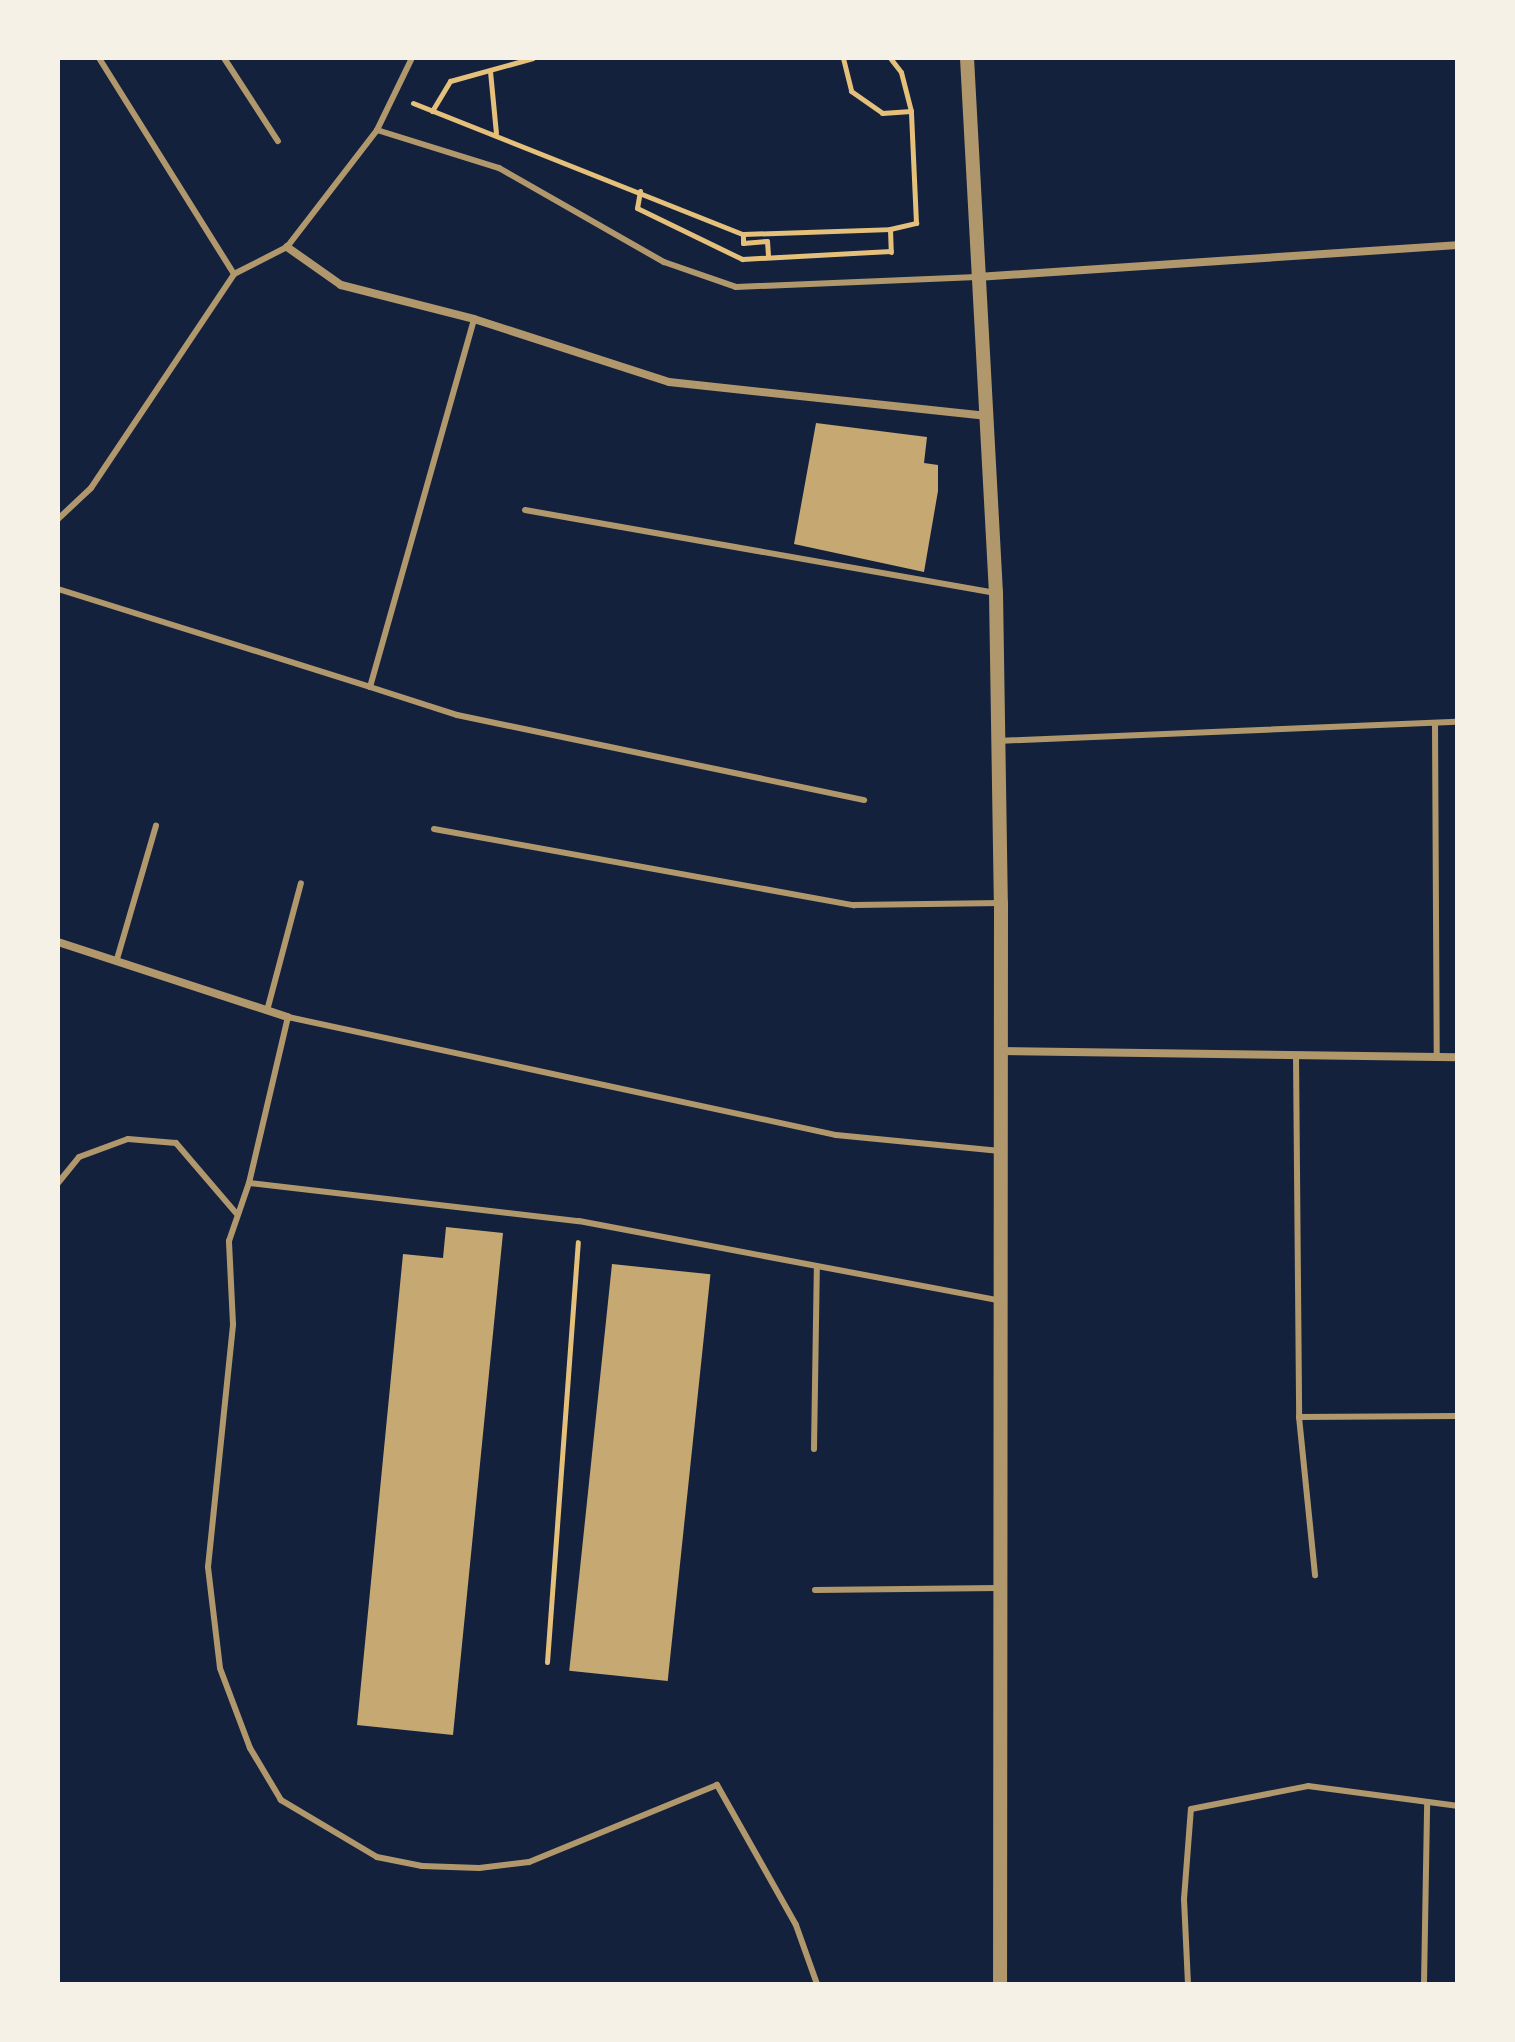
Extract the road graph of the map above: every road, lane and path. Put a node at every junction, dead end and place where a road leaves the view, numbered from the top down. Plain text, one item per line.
1 (99, 58) edge
2 (224, 58) edge
3 (412, 58) edge
4 (533, 58) edge
5 (843, 58) edge
6 (890, 58) edge
7 (967, 58) edge
8 (490, 70) junction
9 (911, 111) junction
10 (377, 130) junction
11 (496, 133) junction
12 (278, 141) dead end
13 (640, 191) junction
14 (743, 234) junction
15 (1457, 245) edge
16 (287, 247) junction
17 (891, 251) dead end
18 (768, 252) dead end
19 (234, 274) junction
20 (977, 277) junction
21 (474, 319) junction
22 (985, 416) junction
23 (525, 510) dead end
24 (58, 519) edge
25 (58, 589) edge
26 (996, 593) junction
27 (370, 687) junction
28 (1457, 722) edge
29 (1435, 724) junction
30 (996, 741) junction
31 (864, 800) dead end
32 (156, 826) dead end
33 (434, 829) dead end
34 (301, 883) dead end
35 (1001, 903) junction
36 (58, 942) edge
37 (117, 959) junction
38 (268, 1007) junction
39 (288, 1017) junction
40 (1001, 1051) junction
41 (1296, 1055) junction
42 (1437, 1057) junction
43 (1457, 1057) edge
44 (1001, 1151) junction
45 (58, 1183) edge
46 (249, 1183) junction
47 (236, 1213) junction
48 (579, 1221) junction
49 (817, 1267) junction
50 (1001, 1301) junction
51 (1457, 1416) edge
52 (1299, 1417) junction
53 (814, 1449) dead end
54 (1315, 1575) dead end
55 (1002, 1588) junction
56 (815, 1590) dead end
57 (547, 1662) dead end
58 (1427, 1804) junction
59 (1457, 1806) edge
60 (817, 1984) edge
61 (1000, 1984) edge
62 (1188, 1984) edge
63 (1424, 1984) edge

1 - 19 lane
2 - 12 lane
3 - 10 lane
4 - 8 path
5 - 9 path
6 - 9 path
7 - 20 street
8 - 11 path
8 - 11 path
9 - 14 path
10 - 16 lane
10 - 20 lane
11 - 13 path
13 - 14 path
13 - 17 path
14 - 18 path
15 - 20 street
16 - 19 lane
16 - 21 street
19 - 24 lane
20 - 22 street
21 - 22 street
21 - 27 lane
22 - 26 street
23 - 26 lane
25 - 27 lane
26 - 30 street
27 - 31 lane
28 - 29 lane
29 - 30 lane
29 - 42 lane
30 - 35 street
32 - 37 lane
33 - 35 lane
34 - 38 lane
35 - 40 street
36 - 37 street
37 - 38 street
38 - 39 street
39 - 44 lane
39 - 46 lane
40 - 41 street
40 - 44 street
41 - 42 street
41 - 52 lane
42 - 43 street
44 - 50 street
45 - 47 lane
46 - 47 lane
46 - 48 lane
47 - 60 lane
48 - 49 lane
48 - 57 path
49 - 50 lane
49 - 53 lane
50 - 55 street
51 - 52 lane
52 - 54 lane
55 - 56 lane
55 - 61 street
58 - 59 lane
58 - 62 lane
58 - 63 lane

